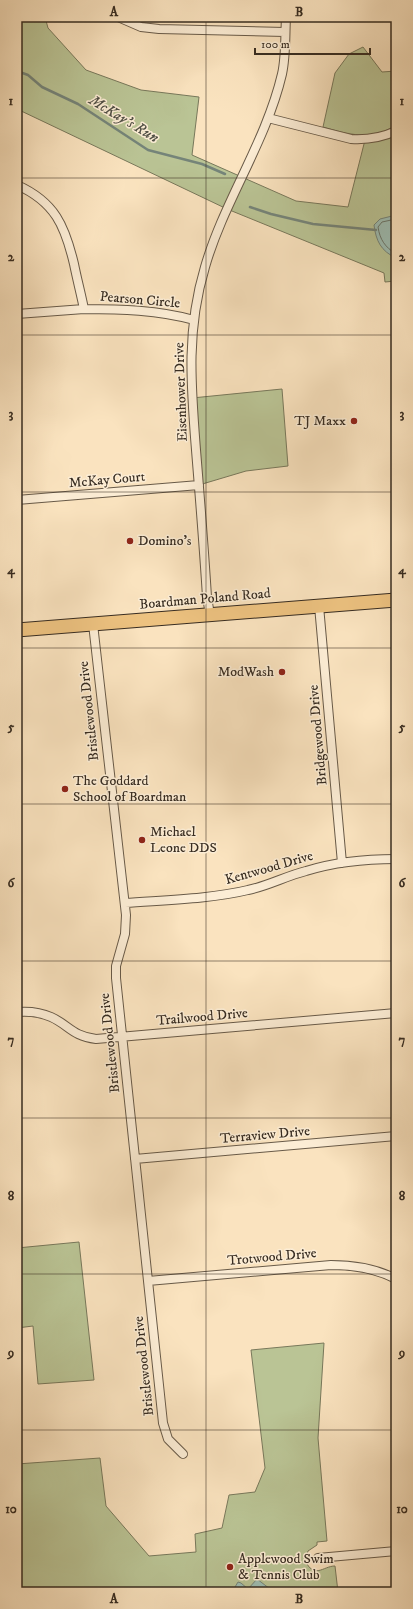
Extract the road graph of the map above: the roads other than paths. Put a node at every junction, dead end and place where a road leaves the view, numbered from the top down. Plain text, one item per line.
1 (118, 17) edge
2 (286, 17) edge
3 (285, 32) junction
4 (268, 118) junction
5 (396, 130) edge
6 (17, 186) edge
7 (84, 309) junction
8 (17, 314) edge
9 (194, 320) junction
10 (199, 485) junction
11 (17, 500) edge
12 (396, 600) edge
13 (319, 606) junction
14 (210, 615) junction
15 (93, 624) junction
16 (17, 630) edge
17 (396, 859) edge
18 (342, 863) junction
19 (124, 903) junction
20 (17, 1012) edge
21 (396, 1013) edge
22 (122, 1037) junction
23 (396, 1136) edge
24 (135, 1159) junction
25 (396, 1279) edge
26 (148, 1281) junction
27 (396, 1404) edge
28 (396, 1417) edge
29 (396, 1441) edge
30 (183, 1454) dead end
31 (396, 1551) edge
32 (318, 1558) dead end

1 - 3 street
2 - 3 street, Eisenhower Drive
3 - 4 street, Eisenhower Drive
4 - 5 street
4 - 9 street, Eisenhower Drive
6 - 7 street, Pearson Circle
7 - 8 street, Pearson Circle
7 - 9 street, Pearson Circle
9 - 10 street, Eisenhower Drive
10 - 11 street, McKay Court
10 - 14 street, Eisenhower Drive
12 - 13 main road, Boardman Poland Road
13 - 14 main road, Boardman Poland Road
13 - 18 street, Bridgewood Drive
14 - 15 main road, Boardman Poland Road
15 - 16 main road, Boardman Poland Road
15 - 19 street, Bristlewood Drive
17 - 18 street, Kentwood Drive
18 - 19 street, Kentwood Drive
19 - 22 street, Bristlewood Drive
20 - 22 street, Trailwood Drive
21 - 22 street, Trailwood Drive
22 - 24 street, Bristlewood Drive
23 - 24 street, Terraview Drive
24 - 26 street, Bristlewood Drive
25 - 26 street, Trotwood Drive
26 - 30 street, Bristlewood Drive
27 - 28 street
28 - 29 street
31 - 32 street

